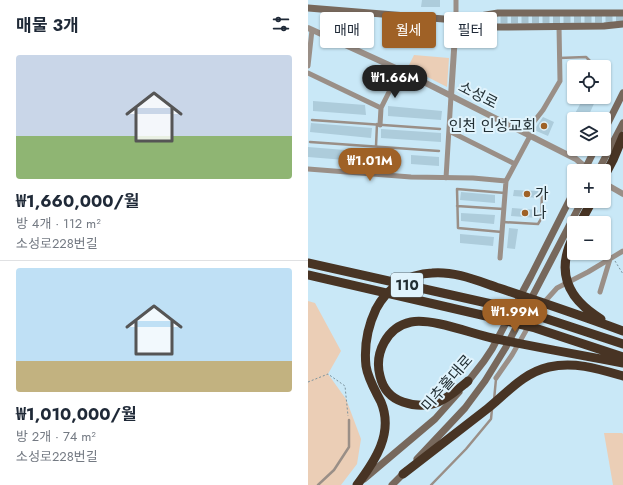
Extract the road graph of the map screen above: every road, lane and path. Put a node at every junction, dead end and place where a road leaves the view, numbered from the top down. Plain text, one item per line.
1 (456, 0) edge
2 (308, 8) edge
3 (352, 12) edge
4 (456, 12) edge
5 (497, 13) edge
6 (622, 13) edge
7 (374, 14) edge
8 (444, 19) edge
9 (622, 25) edge
10 (559, 26) junction
11 (497, 27) edge
12 (310, 29) edge
13 (320, 34) edge
14 (351, 48) edge
15 (455, 48) edge
16 (559, 58) junction
17 (589, 60) edge
18 (308, 66) edge
19 (400, 70) junction
20 (308, 73) edge
21 (623, 93) edge
22 (452, 96) junction
23 (381, 108) junction
24 (611, 117) edge
25 (312, 120) dead end
26 (623, 123) edge
27 (378, 124) junction
28 (440, 128) dead end
29 (449, 131) junction
30 (527, 135) junction
31 (623, 136) edge
32 (310, 142) dead end
33 (376, 146) junction
34 (439, 151) dead end
35 (515, 164) junction
36 (582, 164) edge
37 (602, 164) edge
38 (611, 164) edge
39 (308, 169) edge
40 (446, 178) junction
41 (506, 181) junction
42 (611, 187) edge
43 (505, 193) junction
44 (542, 194) dead end
45 (623, 194) edge
46 (567, 205) edge
47 (458, 206) junction
48 (578, 208) edge
49 (504, 209) junction
50 (503, 222) junction
51 (502, 232) junction
52 (623, 251) edge
53 (567, 253) edge
54 (500, 258) dead end
55 (612, 258) junction
56 (309, 263) edge
57 (623, 274) edge
58 (308, 275) edge
59 (600, 292) dead end
60 (623, 330) edge
61 (623, 344) edge
62 (623, 357) edge
63 (623, 363) edge
64 (623, 376) edge
65 (496, 378) joint
66 (468, 381) junction
67 (308, 382) edge
68 (349, 420) joint
69 (403, 474) junction
70 (318, 485) edge
71 (357, 485) edge
72 (392, 485) edge
73 (431, 485) edge

1 - 4 street
2 - 3 main road
5 - 6 main road
7 - 8 main road
9 - 10 main road
10 - 11 main road
10 - 16 street
12 - 13 street, 소성로
12 - 18 street
14 - 19 street, 소성로
15 - 22 street
16 - 17 lane
16 - 30 street
19 - 22 street, 소성로
19 - 23 street
20 - 23 street
21 - 24 main road
22 - 29 street
22 - 30 street, 소성로
23 - 27 street
25 - 27 lane
26 - 37 main road
27 - 28 lane
27 - 33 lane
29 - 35 street
29 - 40 street
30 - 35 street
30 - 36 street, 소성로
31 - 38 highway
32 - 33 lane
33 - 34 lane
35 - 41 street
39 - 40 street
40 - 41 street
41 - 43 street
42 - 45 street
43 - 47 lane
43 - 49 street
44 - 50 lane
46 - 66 main road, 미추홀대로
47 - 49 lane
47 - 51 lane
48 - 69 main road, 미추홀대로
49 - 50 street
50 - 51 street
51 - 54 street
52 - 55 street
53 - 60 highway
55 - 57 path
55 - 59 street
55 - 65 street
56 - 61 highway, 110
58 - 62 highway, 110
60 - 71 highway
63 - 66 highway
64 - 69 highway
65 - 73 lane
66 - 71 main road, 미추홀대로
67 - 68 path
68 - 70 lane
69 - 72 main road, 미추홀대로

